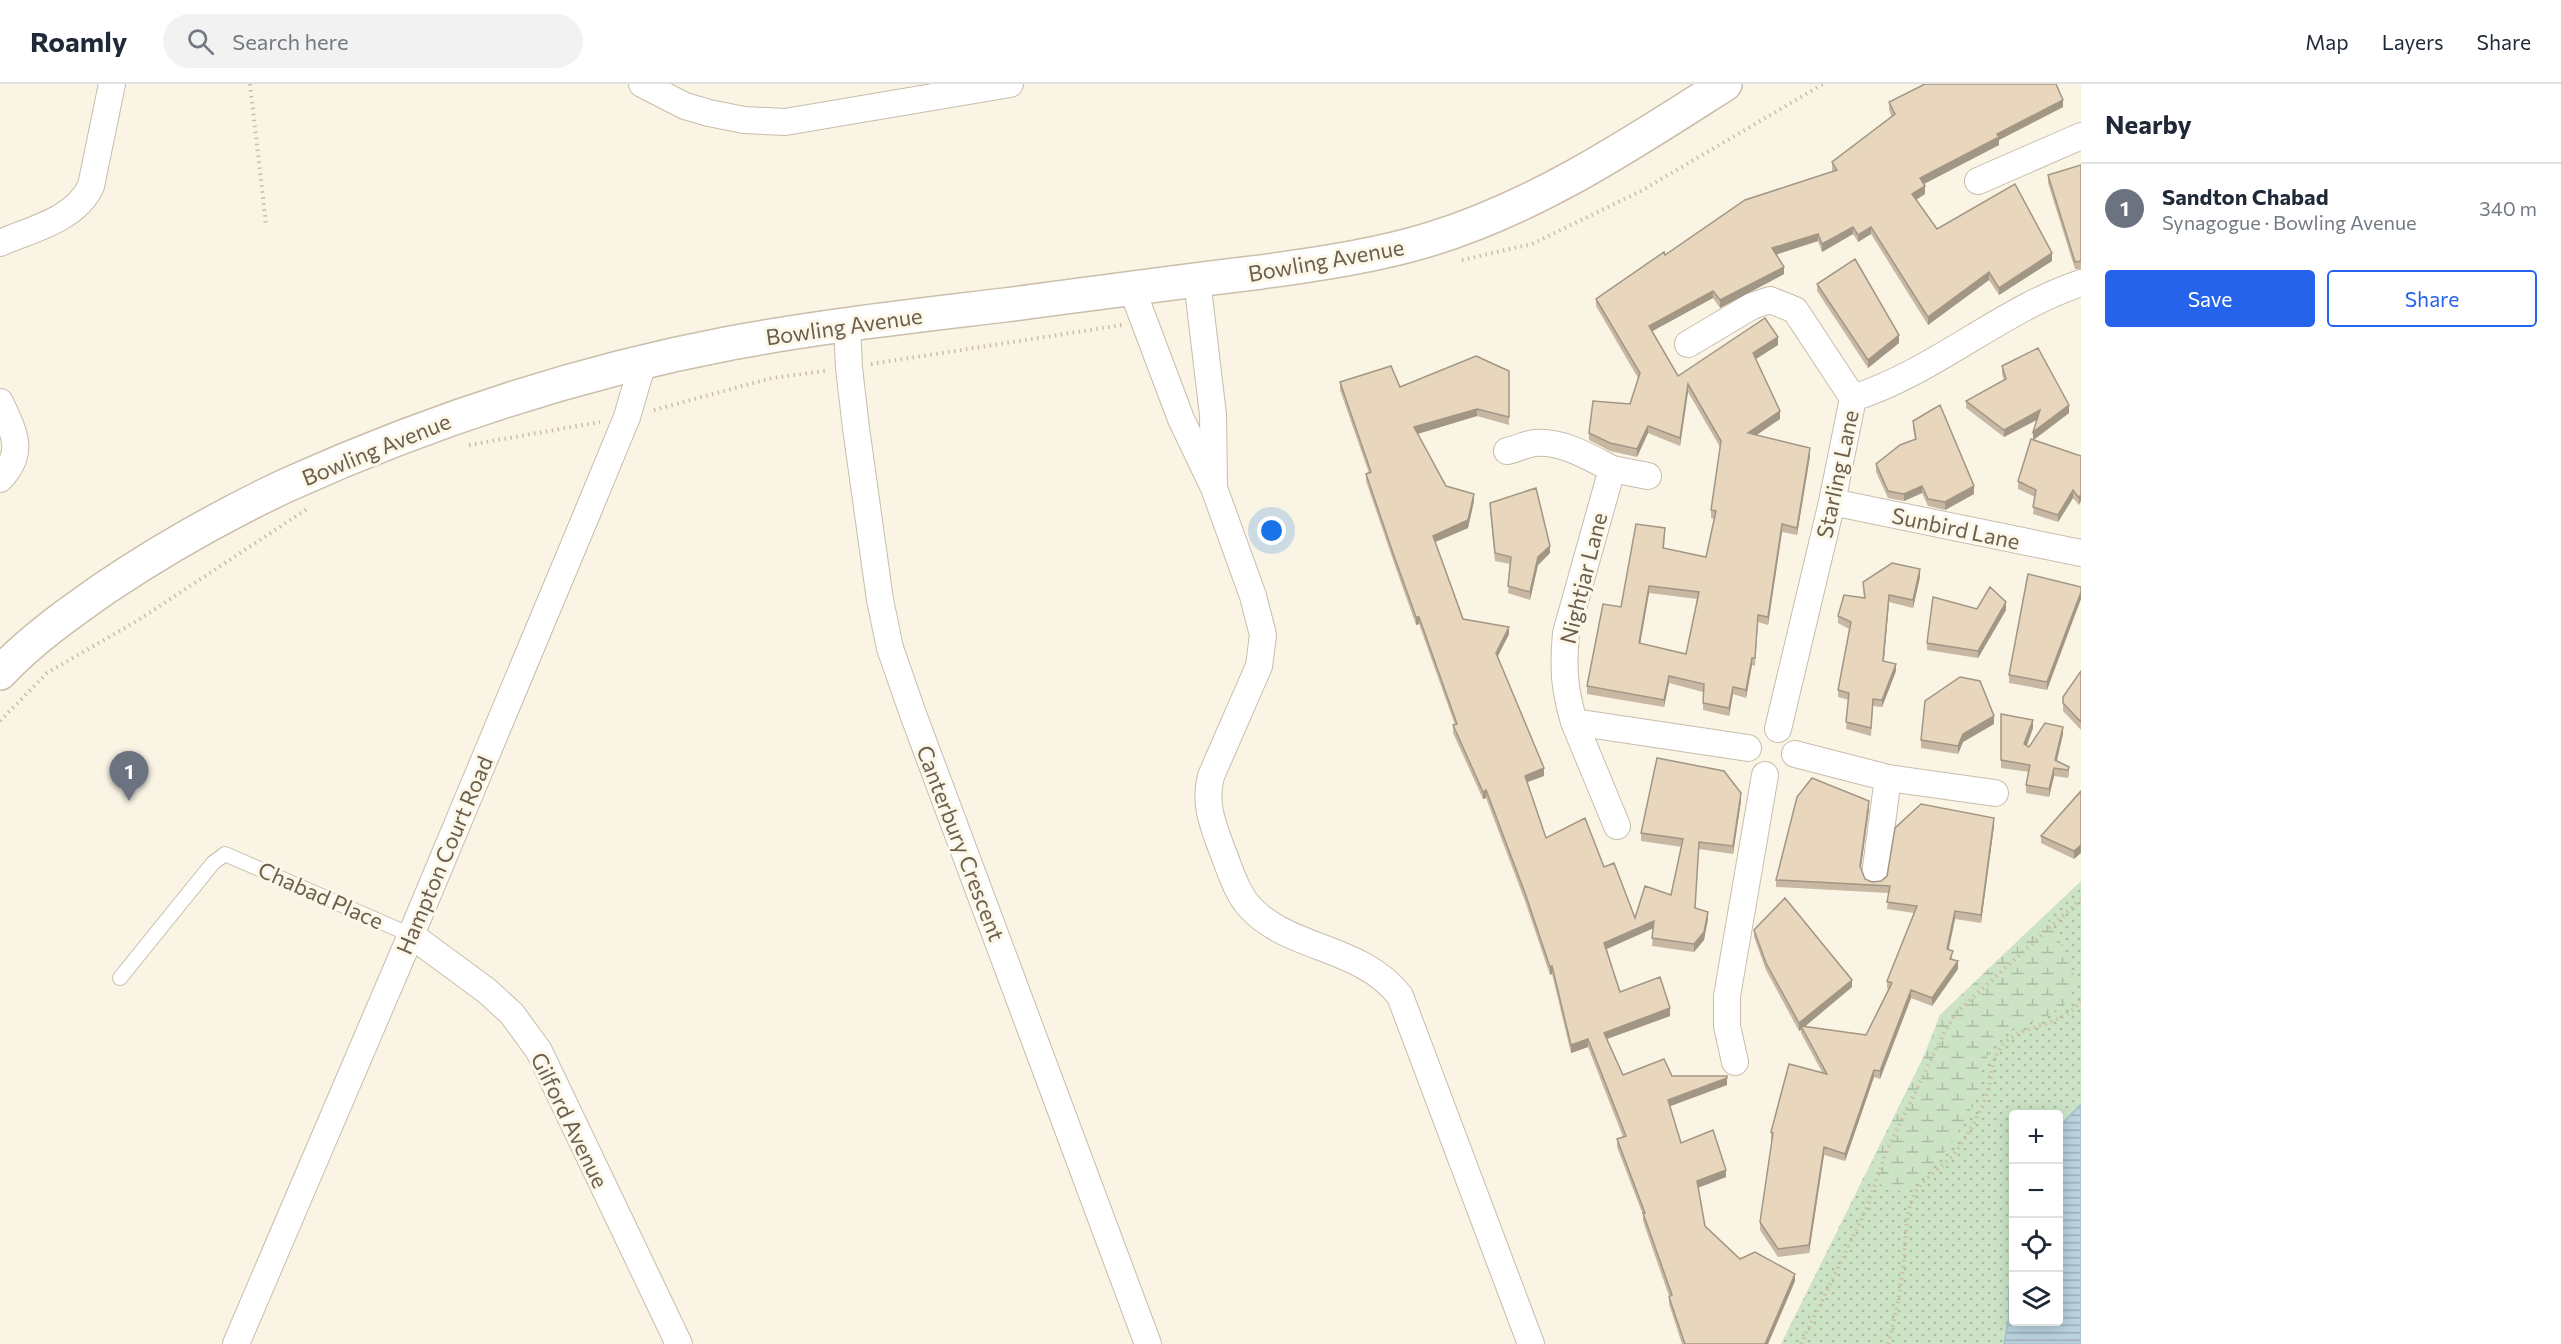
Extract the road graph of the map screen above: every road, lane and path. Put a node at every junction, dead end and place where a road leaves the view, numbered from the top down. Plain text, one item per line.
1 (112, 84) edge
2 (250, 84) edge
3 (642, 84) edge
4 (1010, 84) edge
5 (1725, 84) edge
6 (1823, 84) edge
7 (2081, 136) edge
8 (1978, 181) dead end
9 (266, 224) dead end
10 (0, 243) edge
11 (1451, 262) dead end
12 (1197, 280) junction
13 (2081, 283) edge
14 (1132, 289) junction
15 (1144, 321) junction
16 (847, 324) junction
17 (1688, 344) dead end
18 (644, 362) junction
19 (849, 368) junction
20 (1853, 398) junction
21 (0, 402) edge
22 (627, 417) junction
23 (458, 446) dead end
24 (1507, 451) dead end
25 (1612, 469) junction
26 (1648, 476) dead end
27 (0, 479) edge
28 (1214, 488) junction
29 (1832, 502) junction
30 (310, 507) dead end
31 (2081, 554) edge
32 (63, 617) junction
33 (0, 644) edge
34 (0, 673) edge
35 (0, 721) edge
36 (1574, 722) junction
37 (1778, 729) junction
38 (1748, 748) junction
39 (1795, 754) junction
40 (1765, 775) junction
41 (1888, 778) junction
42 (1995, 793) dead end
43 (1617, 826) dead end
44 (1875, 875) dead end
45 (2081, 899) edge
46 (411, 935) junction
47 (120, 978) dead end
48 (2081, 999) edge
49 (1735, 1062) dead end
50 (236, 1344) edge
51 (679, 1344) edge
52 (1148, 1344) edge
53 (1531, 1344) edge
54 (1801, 1344) edge
55 (1888, 1344) edge

1 - 10 street
2 - 9 path
3 - 4 street
5 - 12 main road, Bowling Avenue
6 - 11 path
7 - 8 street
12 - 14 main road, Bowling Avenue
12 - 28 street
13 - 20 street, Starling Lane
14 - 15 street
14 - 16 main road, Bowling Avenue
15 - 19 path
15 - 28 street
16 - 18 main road, Bowling Avenue
16 - 19 street, Canterbury Crescent
17 - 20 street
18 - 22 street, Hampton Court Road
18 - 32 main road, Bowling Avenue
19 - 22 path
19 - 52 street, Canterbury Crescent
20 - 29 street, Starling Lane
21 - 27 street
22 - 23 path
22 - 46 street, Hampton Court Road
24 - 25 street
25 - 26 street
25 - 36 street, Nightjar Lane
28 - 53 street
29 - 31 street, Sunbird Lane
29 - 37 street, Starling Lane
30 - 35 path
32 - 33 main road
32 - 34 main road, Bowling Avenue
36 - 38 street
36 - 43 street, Nightjar Lane
37 - 38 street
37 - 39 street
38 - 40 street
39 - 40 street
39 - 41 street
40 - 49 street
41 - 42 street
41 - 44 street
45 - 54 path
46 - 47 lane, Chabad Place
46 - 50 street, Hampton Court Road
46 - 51 street, Gilford Avenue
48 - 55 path

